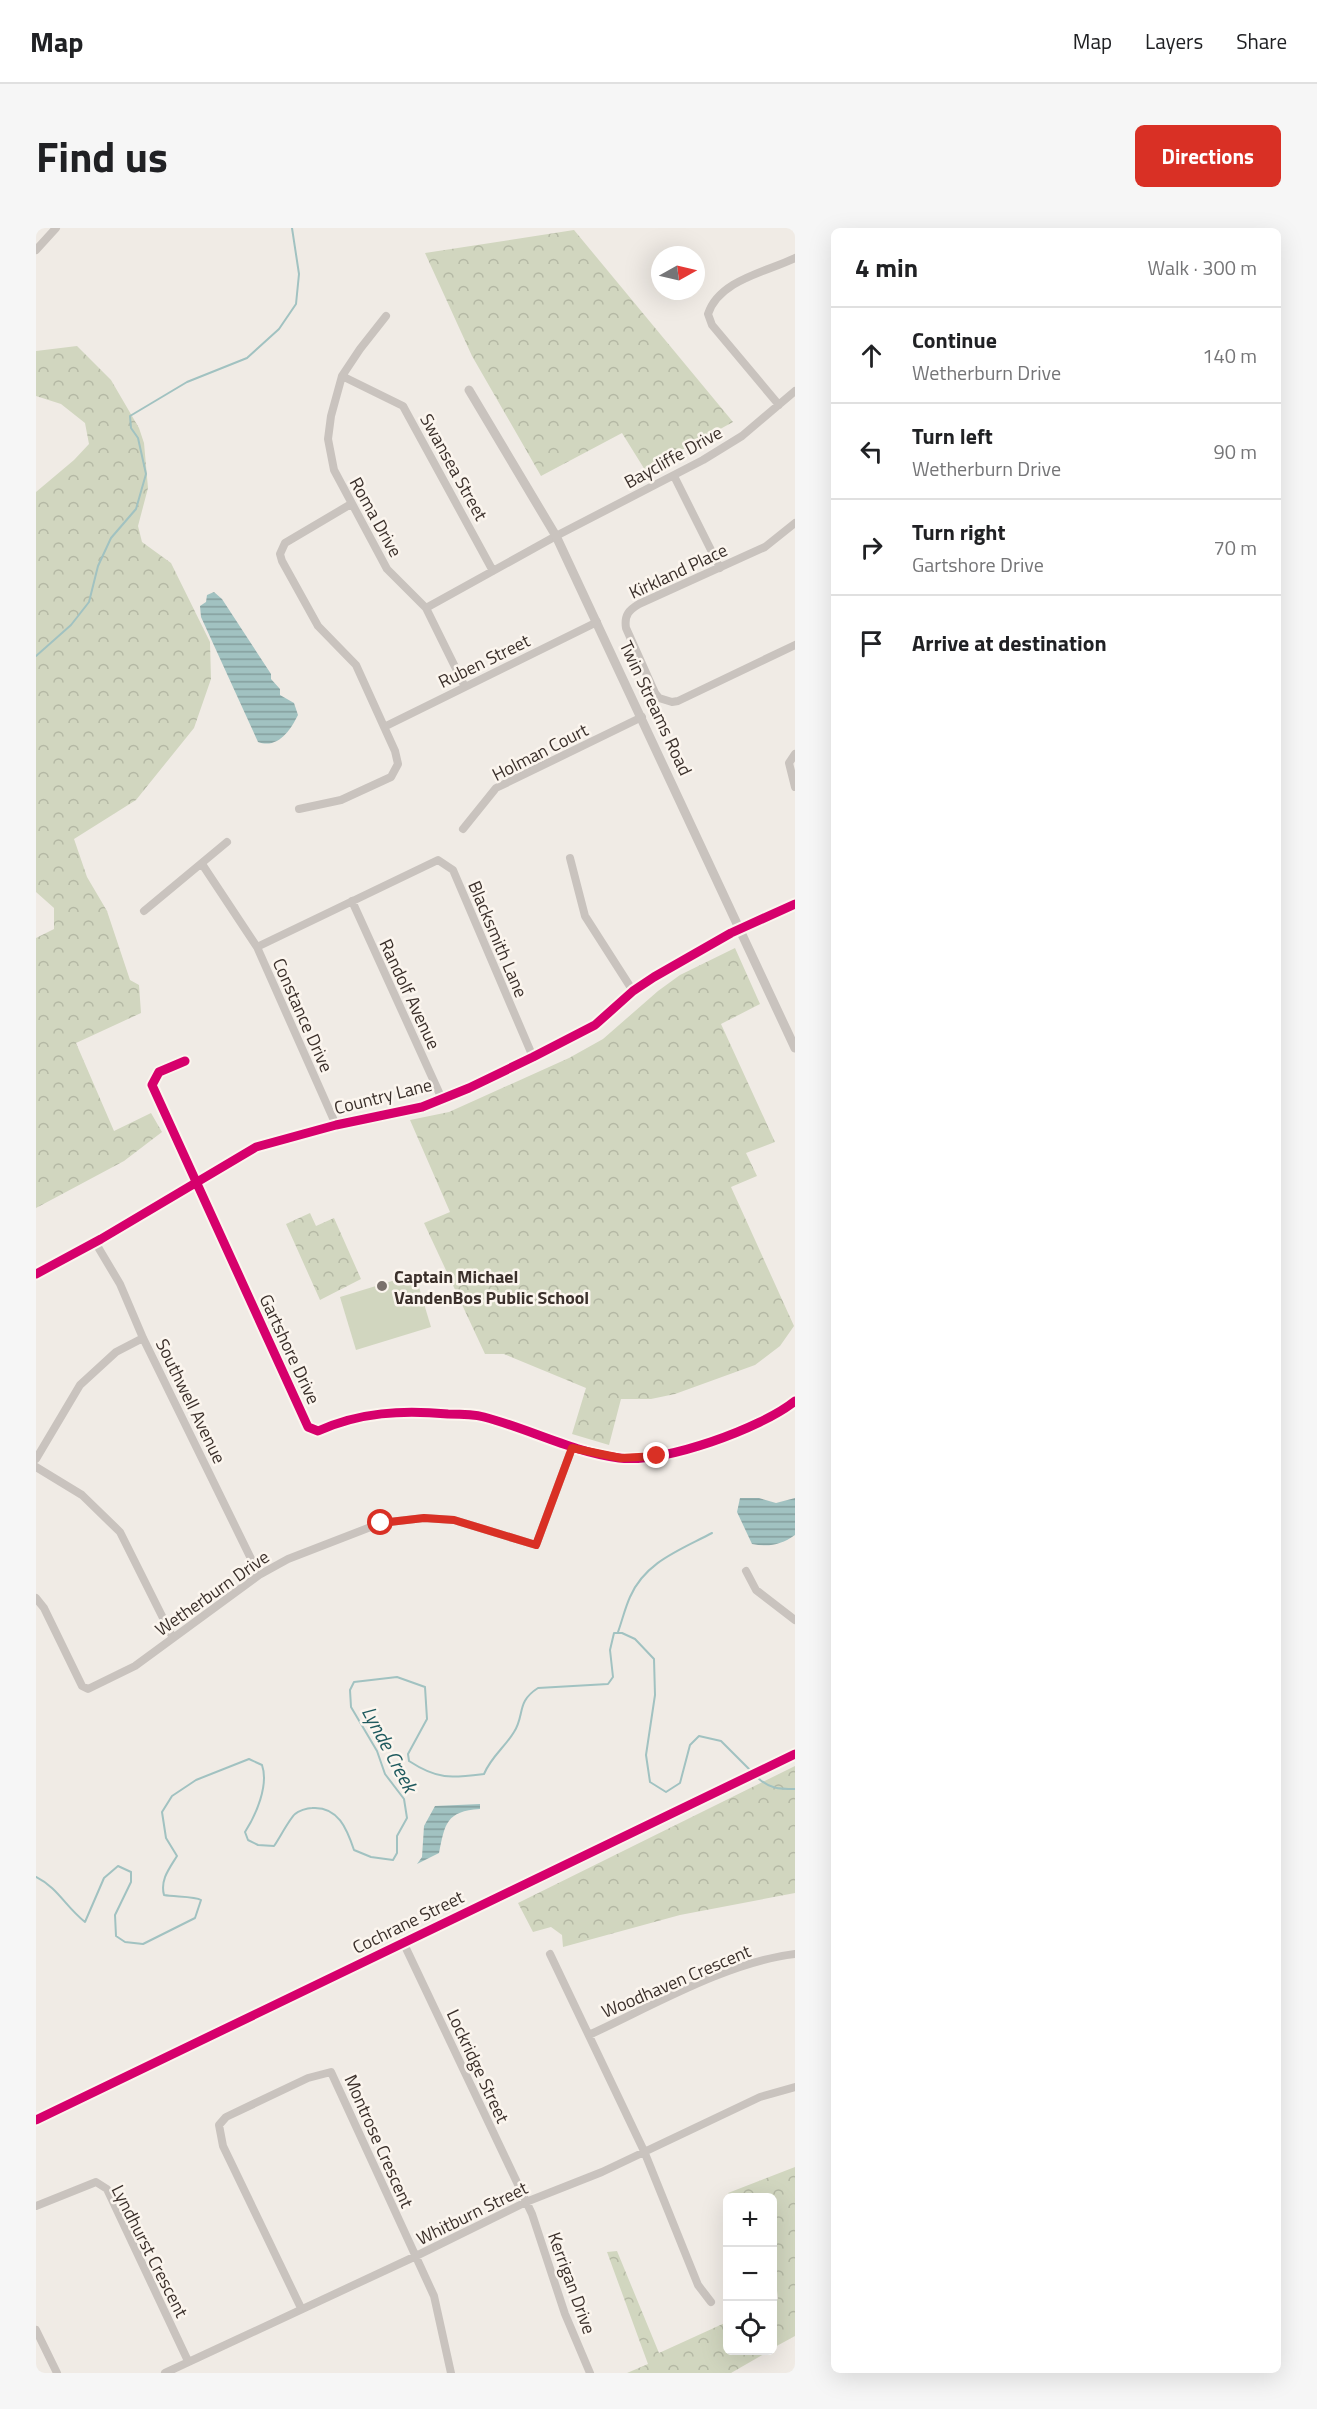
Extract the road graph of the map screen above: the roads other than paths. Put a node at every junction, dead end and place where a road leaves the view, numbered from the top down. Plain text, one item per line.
1 (54, 229) edge
2 (36, 250) edge
3 (795, 258) edge
4 (386, 316) dead end
5 (342, 376) junction
6 (469, 390) dead end
7 (795, 392) edge
8 (779, 405) junction
9 (674, 476) junction
10 (351, 504) junction
11 (795, 523) edge
12 (556, 536) junction
13 (720, 568) junction
14 (493, 571) junction
15 (426, 608) junction
16 (597, 622) junction
17 (795, 645) edge
18 (465, 687) junction
19 (642, 717) junction
20 (384, 727) junction
21 (795, 754) edge
22 (795, 787) edge
23 (299, 809) dead end
24 (463, 829) dead end
25 (227, 842) dead end
26 (570, 858) dead end
27 (202, 864) junction
28 (351, 901) junction
29 (795, 904) edge
30 (144, 911) dead end
31 (740, 930) junction
32 (257, 947) junction
33 (633, 991) junction
34 (795, 1048) edge
35 (533, 1057) junction
36 (185, 1061) dead end
37 (442, 1099) junction
38 (336, 1125) junction
39 (196, 1182) junction
40 (96, 1242) junction
41 (36, 1274) edge
42 (143, 1338) junction
43 (795, 1401) edge
44 (572, 1448) junction
45 (36, 1459) edge
46 (36, 1467) edge
47 (746, 1571) dead end
48 (259, 1575) junction
49 (36, 1598) edge
50 (794, 1618) edge
51 (173, 1638) junction
52 (795, 1754) edge
53 (403, 1942) junction
54 (549, 1954) dead end
55 (795, 1954) edge
56 (590, 2035) junction
57 (795, 2087) edge
58 (36, 2120) edge
59 (644, 2151) junction
60 (526, 2202) junction
61 (36, 2206) edge
62 (414, 2257) junction
63 (711, 2302) dead end
64 (300, 2308) junction
65 (36, 2330) edge
66 (188, 2361) junction
67 (57, 2373) edge
68 (165, 2373) edge
69 (451, 2373) edge
70 (590, 2373) edge

1 - 2 street
3 - 8 street
4 - 5 street, Roma Drive
5 - 10 street, Roma Drive
5 - 14 street, Swansea Street
6 - 12 street, Twin Streams Road
7 - 8 street, Baycliffe Drive
8 - 9 street, Baycliffe Drive
9 - 12 street, Baycliffe Drive
9 - 13 street
10 - 15 street, Roma Drive
10 - 20 street
11 - 13 street, Kirkland Place
12 - 14 street, Baycliffe Drive
12 - 16 street, Twin Streams Road
13 - 17 street, Kirkland Place
14 - 15 street, Baycliffe Drive
15 - 18 street, Roma Drive
16 - 18 street, Ruben Street
16 - 19 street, Twin Streams Road
18 - 20 street, Ruben Street
19 - 24 street, Holman Court
19 - 31 street, Twin Streams Road
20 - 23 street
21 - 22 street
25 - 27 street
26 - 33 street
27 - 30 street
27 - 32 street
28 - 32 street, Constance Drive
28 - 35 street, Blacksmith Lane
28 - 37 street, Randolf Avenue
29 - 31 street, Country Lane
31 - 33 street, Country Lane
31 - 34 street, Twin Streams Road
32 - 38 street, Constance Drive
33 - 35 street, Country Lane
35 - 37 street, Country Lane
36 - 39 street, Gartshore Drive
37 - 38 street, Country Lane
38 - 39 street, Country Lane
39 - 40 street, Country Lane
39 - 44 street, Gartshore Drive
40 - 41 street, Country Lane
40 - 42 street, Southwell Avenue
42 - 45 street
42 - 48 street, Southwell Avenue
43 - 44 street, Gartshore Drive
44 - 48 street, Wetherburn Drive
46 - 51 street
47 - 50 street
48 - 51 street, Wetherburn Drive
49 - 51 street, Wetherburn Drive
52 - 53 street, Cochrane Street
53 - 58 street, Cochrane Street
53 - 60 street, Lockridge Street
54 - 56 street
55 - 56 street, Woodhaven Crescent
56 - 59 street, Woodhaven Crescent
57 - 59 street, Whitburn Street
59 - 60 street, Whitburn Street
59 - 63 street, Woodhaven Crescent
60 - 62 street, Whitburn Street
60 - 70 street, Kerrigan Drive
61 - 66 street, Lyndhurst Crescent
62 - 64 street, Whitburn Street
62 - 64 street, Montrose Crescent
62 - 69 street
64 - 66 street, Whitburn Street
65 - 67 street
66 - 68 street, Whitburn Street

